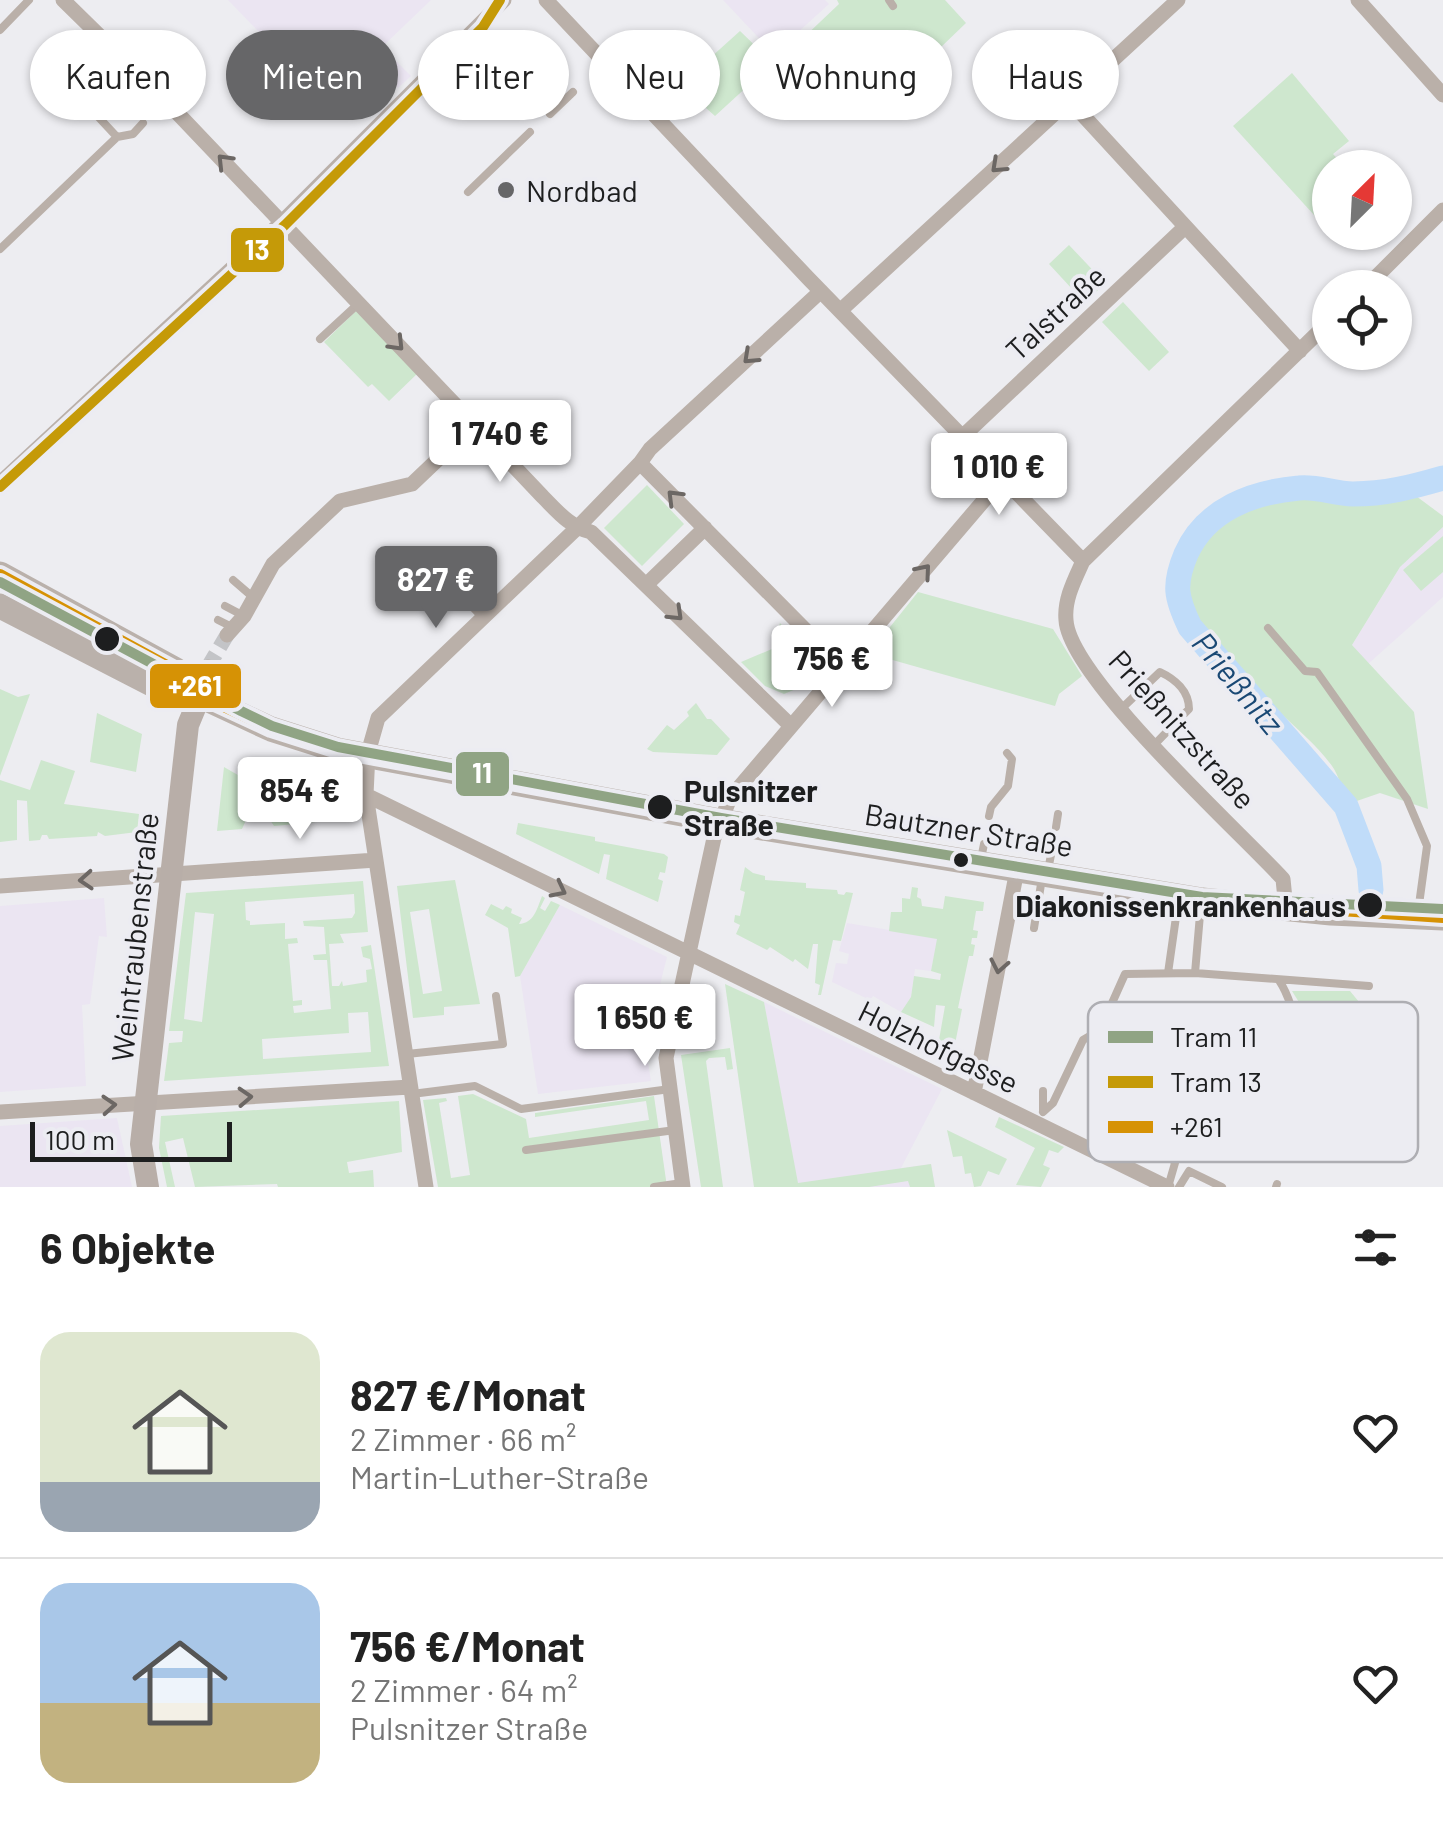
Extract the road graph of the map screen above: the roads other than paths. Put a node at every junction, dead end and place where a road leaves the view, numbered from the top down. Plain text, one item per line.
1 (29, 0) edge
2 (63, 0) edge
3 (504, 0) edge
4 (546, 0) edge
5 (1178, 0) edge
6 (1358, 0) edge
7 (0, 30) edge
8 (1119, 59) edge
9 (573, 92) dead end
10 (569, 96) edge
11 (1443, 96) edge
12 (101, 120) edge
13 (1047, 120) edge
14 (1087, 120) edge
15 (660, 121) joint
16 (143, 124) dead end
17 (530, 132) dead end
18 (117, 137) junction
19 (468, 192) dead end
20 (1443, 210) edge
21 (282, 222) junction
22 (1185, 227) junction
23 (0, 249) edge
24 (1383, 270) edge
25 (821, 291) junction
26 (358, 304) junction
27 (841, 310) junction
28 (1312, 338) edge
29 (320, 339) dead end
30 (1300, 350) junction
31 (474, 425) junction
32 (962, 436) junction
33 (640, 463) junction
34 (1003, 478) junction
35 (0, 483) edge
36 (577, 528) junction
37 (705, 528) junction
38 (1083, 561) junction
39 (0, 574) edge
40 (234, 580) dead end
41 (0, 586) edge
42 (646, 586) junction
43 (255, 598) junction
44 (468, 602) dead end
45 (0, 606) edge
46 (225, 606) dead end
47 (483, 618) junction
48 (230, 624) joint
49 (1268, 628) dead end
50 (841, 666) junction
51 (202, 683) junction
52 (1120, 710) junction
53 (790, 725) junction
54 (1154, 745) junction
55 (1007, 753) dead end
56 (368, 756) junction
57 (366, 795) junction
58 (1058, 814) dead end
59 (988, 816) dead end
60 (720, 821) junction
61 (1056, 827) dead end
62 (376, 860) junction
63 (1040, 868) junction
64 (171, 874) junction
65 (0, 886) edge
66 (1190, 898) junction
67 (1286, 909) junction
68 (1430, 917) edge
69 (1034, 928) dead end
70 (686, 954) junction
71 (1168, 972) junction
72 (1194, 973) junction
73 (1280, 982) junction
74 (1370, 986) dead end
75 (496, 996) dead end
76 (1112, 1002) edge
77 (1291, 1002) edge
78 (1088, 1037) edge
79 (405, 1054) junction
80 (670, 1089) junction
81 (411, 1091) junction
82 (1043, 1092) dead end
83 (974, 1093) junction
84 (147, 1102) junction
85 (0, 1112) edge
86 (1040, 1118) junction
87 (675, 1130) junction
88 (1088, 1146) edge
89 (526, 1150) dead end
90 (1116, 1162) edge
91 (1126, 1162) edge
92 (1175, 1162) edge
93 (1123, 1166) junction
94 (682, 1185) edge
95 (148, 1187) edge
96 (426, 1187) edge
97 (654, 1187) edge
98 (1168, 1187) edge
99 (1179, 1187) edge
100 (1222, 1187) edge

1 - 7 lane
21 -> 2 street
3 - 21 street
4 - 15 street
5 - 8 street
6 - 11 street
9 - 10 lane
12 - 18 lane
13 -> 27 street
14 - 22 street
15 - 25 street
16 - 18 lane
17 - 19 lane
18 - 23 lane
20 - 24 street
21 - 26 street
21 - 35 street
22 - 30 street
22 - 32 street, Talstraße
25 - 27 street
25 -> 33 street
26 - 29 lane
26 -> 31 street
27 - 32 street
28 - 30 street, Prießnitzstraße
30 - 38 street, Prießnitzstraße
31 - 36 street
31 - 43 street
32 - 34 street
33 - 36 street
37 -> 33 street
34 - 38 street
50 -> 34 street
36 - 42 street
36 - 47 street
37 - 42 street
37 - 50 street
38 - 52 street, Prießnitzstraße
39 - 51 main road, Bautzner Straße
40 - 43 lane
41 - 51 lane
42 -> 53 street
43 - 48 street
44 - 47 lane
45 - 51 main road, Bautzner Straße
46 - 48 lane
47 - 56 street
49 - 68 lane
50 - 53 street
51 - 56 main road, Bautzner Straße
51 - 64 street, Weintraubenstraße
52 - 54 street, Prießnitzstraße
52 - 54 lane
53 - 60 street
54 - 67 street, Prießnitzstraße
55 - 59 lane
56 - 57 street
56 - 60 main road, Bautzner Straße
57 - 62 street
57 -> 70 street, Holzhofgasse
58 - 61 lane
60 - 63 main road, Bautzner Straße
60 - 70 street
62 - 64 street
62 - 79 street
63 - 66 main road, Bautzner Straße
63 - 69 lane
63 -> 83 street
64 -> 65 street
64 - 84 street, Weintraubenstraße
66 - 67 main road, Bautzner Straße
66 - 71 lane
66 - 72 lane
67 - 68 main road, Bautzner Straße
70 - 80 street
70 - 83 street, Holzhofgasse
71 - 72 lane
71 - 76 lane
72 - 73 lane
73 - 74 lane
73 - 77 lane
75 - 79 lane
78 - 86 lane
79 - 81 street
80 - 81 lane
80 - 87 street
84 -> 81 street
81 - 96 street
82 - 86 lane
83 - 86 street, Holzhofgasse
85 -> 84 street
84 - 95 street, Weintraubenstraße
86 - 88 street, Holzhofgasse
87 - 89 lane
87 - 94 street
90 - 93 street, Holzhofgasse
91 - 93 lane
92 - 98 lane
93 - 98 street, Holzhofgasse
94 - 97 lane
99 - 100 lane

